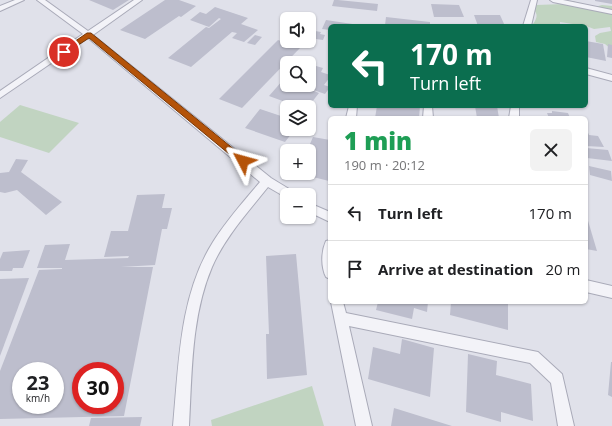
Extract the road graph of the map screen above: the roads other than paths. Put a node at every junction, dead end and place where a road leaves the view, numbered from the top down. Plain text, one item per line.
1 (21, 0) edge
2 (40, 0) edge
3 (139, 0) edge
4 (534, 0) edge
5 (553, 0) edge
6 (0, 9) edge
7 (612, 12) edge
8 (527, 24) edge
9 (89, 35) junction
10 (588, 72) edge
11 (612, 78) edge
12 (0, 95) edge
13 (267, 180) junction
14 (280, 188) edge
15 (316, 210) edge
16 (328, 216) edge
17 (588, 286) edge
18 (612, 292) edge
19 (336, 304) edge
20 (340, 318) junction
21 (181, 426) edge
22 (364, 426) edge
23 (566, 426) edge

1 - 6 street
2 - 9 street
3 - 9 street
4 - 8 street
5 - 7 street
9 - 12 street
9 - 13 street
10 - 11 street
13 - 14 street
13 - 21 street
15 - 16 street
17 - 18 street
19 - 20 street
20 - 22 street
20 - 23 street

